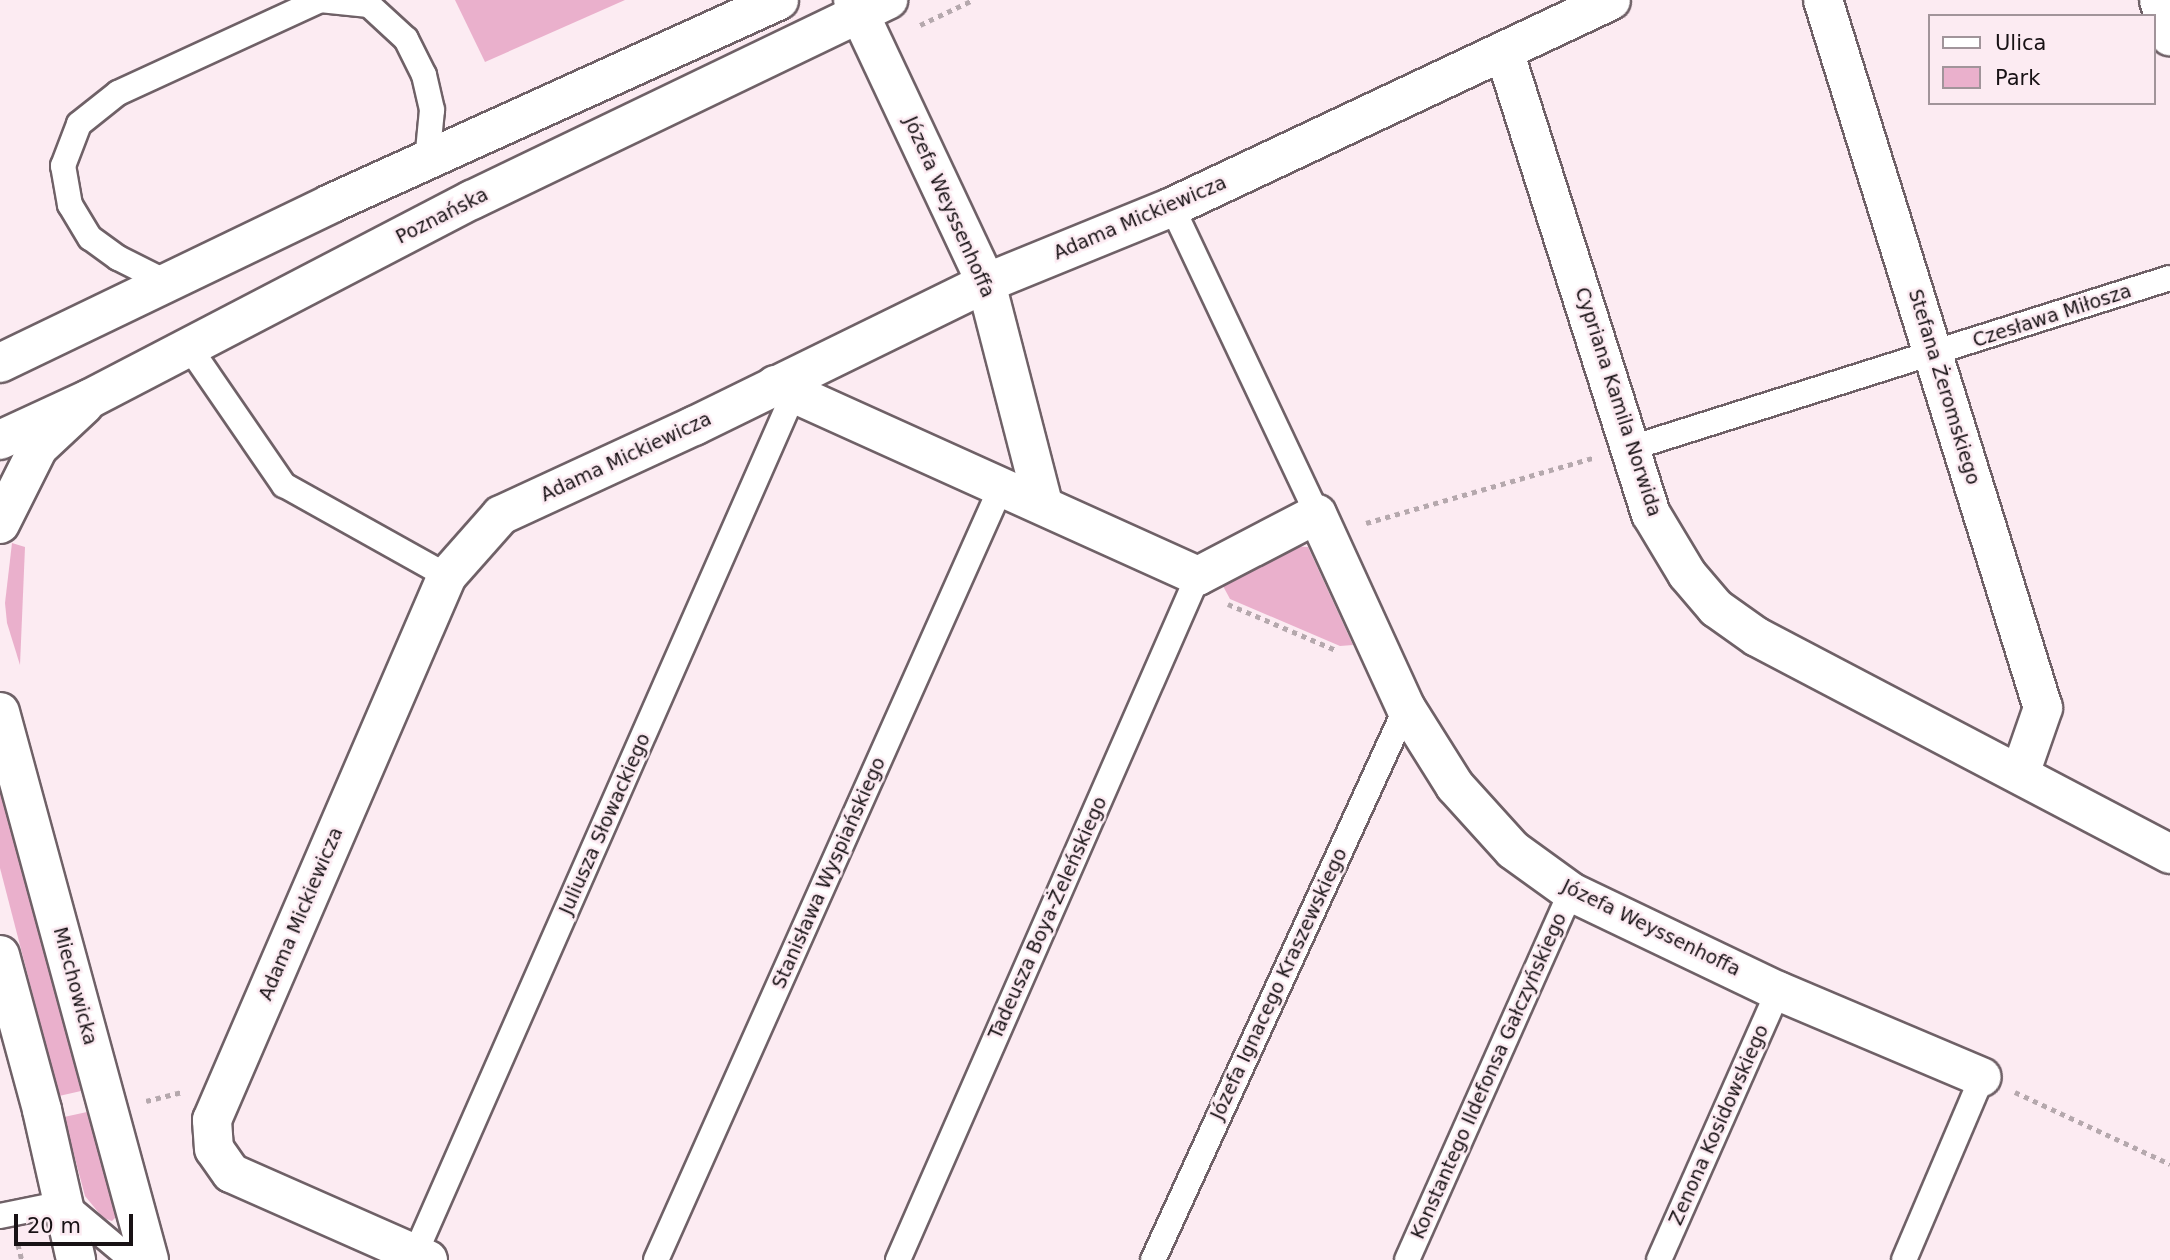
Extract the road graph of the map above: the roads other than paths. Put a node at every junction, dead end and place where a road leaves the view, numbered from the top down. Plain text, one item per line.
1 (779, 0) edge
2 (1611, 0) edge
3 (1823, 0) edge
4 (2159, 0) edge
5 (867, 5) edge
6 (2170, 36) edge
7 (1504, 51) junction
8 (426, 161) junction
9 (1172, 207) junction
10 (2170, 278) edge
11 (166, 282) junction
12 (986, 283) junction
13 (189, 347) junction
14 (1933, 353) junction
15 (0, 363) edge
16 (785, 389) junction
17 (89, 399) junction
18 (0, 440) edge
19 (1631, 448) junction
20 (1002, 485) junction
21 (1043, 503) junction
22 (0, 524) edge
23 (1322, 525) junction
24 (447, 576) junction
25 (1198, 576) junction
26 (1406, 708) junction
27 (0, 712) edge
28 (2020, 774) junction
29 (2170, 854) edge
30 (1571, 892) junction
31 (0, 955) edge
32 (1779, 991) junction
33 (1982, 1077) joint
34 (64, 1203) junction
35 (0, 1216) edge
36 (421, 1257) edge
37 (76, 1260) edge
38 (132, 1260) edge
39 (149, 1260) edge
40 (656, 1260) edge
41 (898, 1260) edge
42 (1153, 1260) edge
43 (1407, 1260) edge
44 (1659, 1260) edge
45 (1905, 1260) edge

1 - 8 street
2 - 7 street, Adama Mickiewicza
3 - 14 street, Stefana Żeromskiego
4 - 6 street
5 - 12 street, Józefa Weyssenhoffa
5 - 13 street, Poznańska
7 - 9 street, Adama Mickiewicza
7 - 19 street, Cypriana Kamila Norwida
8 - 11 street
8 - 11 lane
9 - 12 street, Adama Mickiewicza
9 - 23 lane
10 - 14 lane, Czesława Miłosza
11 - 15 street
12 - 16 street, Adama Mickiewicza
12 - 21 street, Józefa Weyssenhoffa
13 - 17 street, Poznańska
13 - 24 lane
14 - 19 lane, Czesława Miłosza
14 - 28 street, Stefana Żeromskiego
16 - 20 street
16 - 24 street, Adama Mickiewicza
16 - 36 lane, Juliusza Słowackiego
17 - 18 street, Poznańska
17 - 22 street
19 - 28 street, Cypriana Kamila Norwida
20 - 21 street
20 - 40 lane, Stanisława Wyspiańskiego
21 - 25 street
23 - 25 street
23 - 26 street, Józefa Weyssenhoffa
24 - 36 street, Adama Mickiewicza
25 - 41 lane, Tadeusza Boya-Żeleńskiego
26 - 30 street, Józefa Weyssenhoffa
26 - 42 lane, Józefa Ignacego Kraszewskiego
27 - 39 street, Miechowicka
28 - 29 street, Cypriana Kamila Norwida
30 - 32 street, Józefa Weyssenhoffa
30 - 43 lane, Konstantego Ildefonsa Gałczyńskiego
31 - 34 street
32 - 33 street, Józefa Weyssenhoffa
32 - 44 lane, Zenona Kosidowskiego
33 - 45 lane
34 - 35 lane
34 - 37 street
34 - 38 lane

